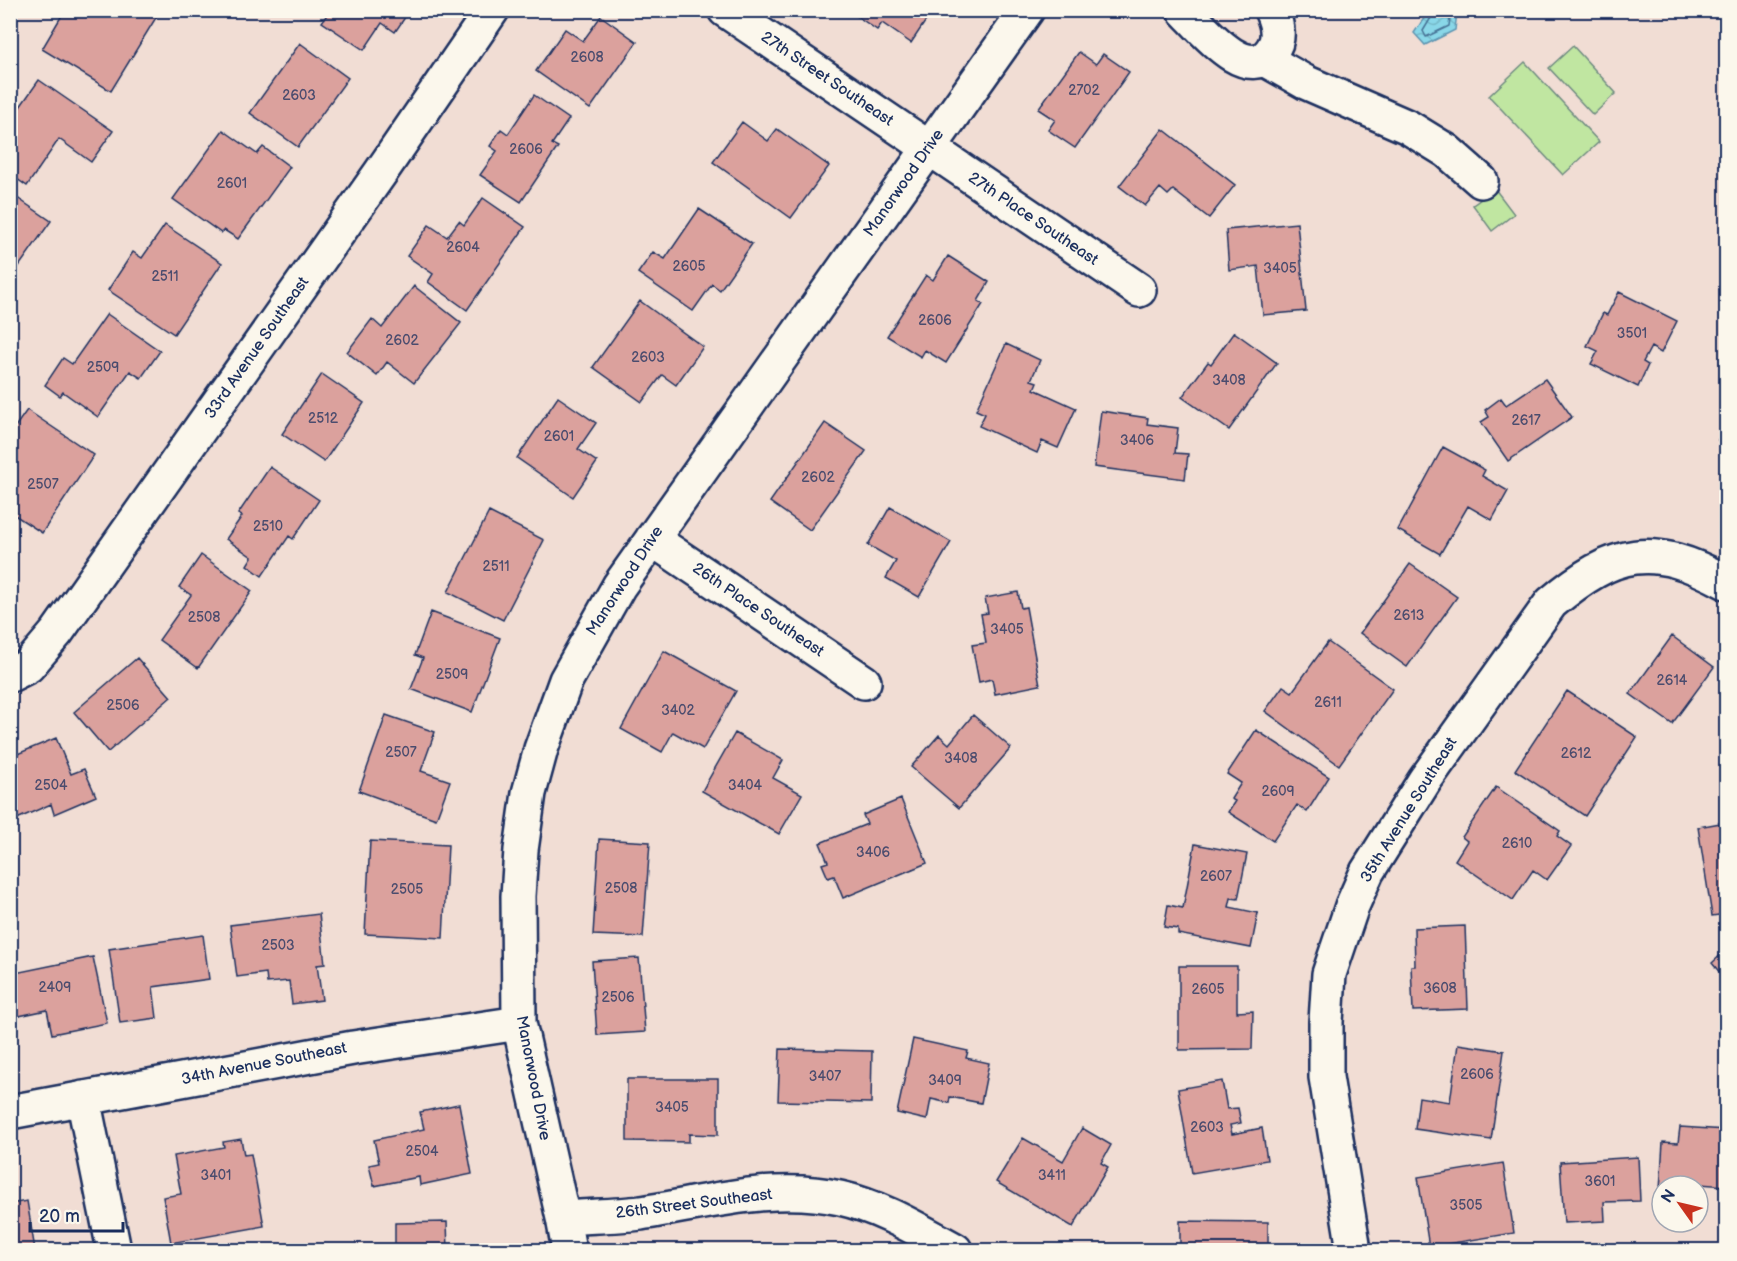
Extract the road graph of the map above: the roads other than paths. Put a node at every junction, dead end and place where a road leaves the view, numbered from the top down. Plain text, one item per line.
1 (492, 10) edge
2 (725, 10) edge
3 (1027, 10) edge
4 (1184, 10) edge
5 (1271, 10) edge
6 (1264, 59) junction
7 (928, 148) junction
8 (1481, 181) dead end
9 (1139, 290) dead end
10 (652, 539) junction
11 (1726, 582) edge
12 (10, 675) edge
13 (864, 682) dead end
14 (519, 1023) junction
15 (83, 1098) junction
16 (10, 1112) edge
17 (563, 1218) junction
18 (114, 1251) edge
19 (569, 1251) edge
20 (955, 1251) edge
21 (1354, 1251) edge

1 - 12 street, 33rd Avenue Southeast
2 - 7 street, 27th Street Southeast
3 - 7 street, Manorwood Drive
4 - 6 street
5 - 6 street
6 - 8 street
7 - 9 street, 27th Place Southeast
7 - 10 street, Manorwood Drive
10 - 13 street, 26th Place Southeast
10 - 14 street, Manorwood Drive
11 - 21 street, 35th Avenue Southeast
14 - 15 street, 34th Avenue Southeast
14 - 17 street, Manorwood Drive
15 - 16 street, 34th Avenue Southeast
15 - 18 street
17 - 19 street, Manorwood Drive
17 - 20 street, 26th Street Southeast

